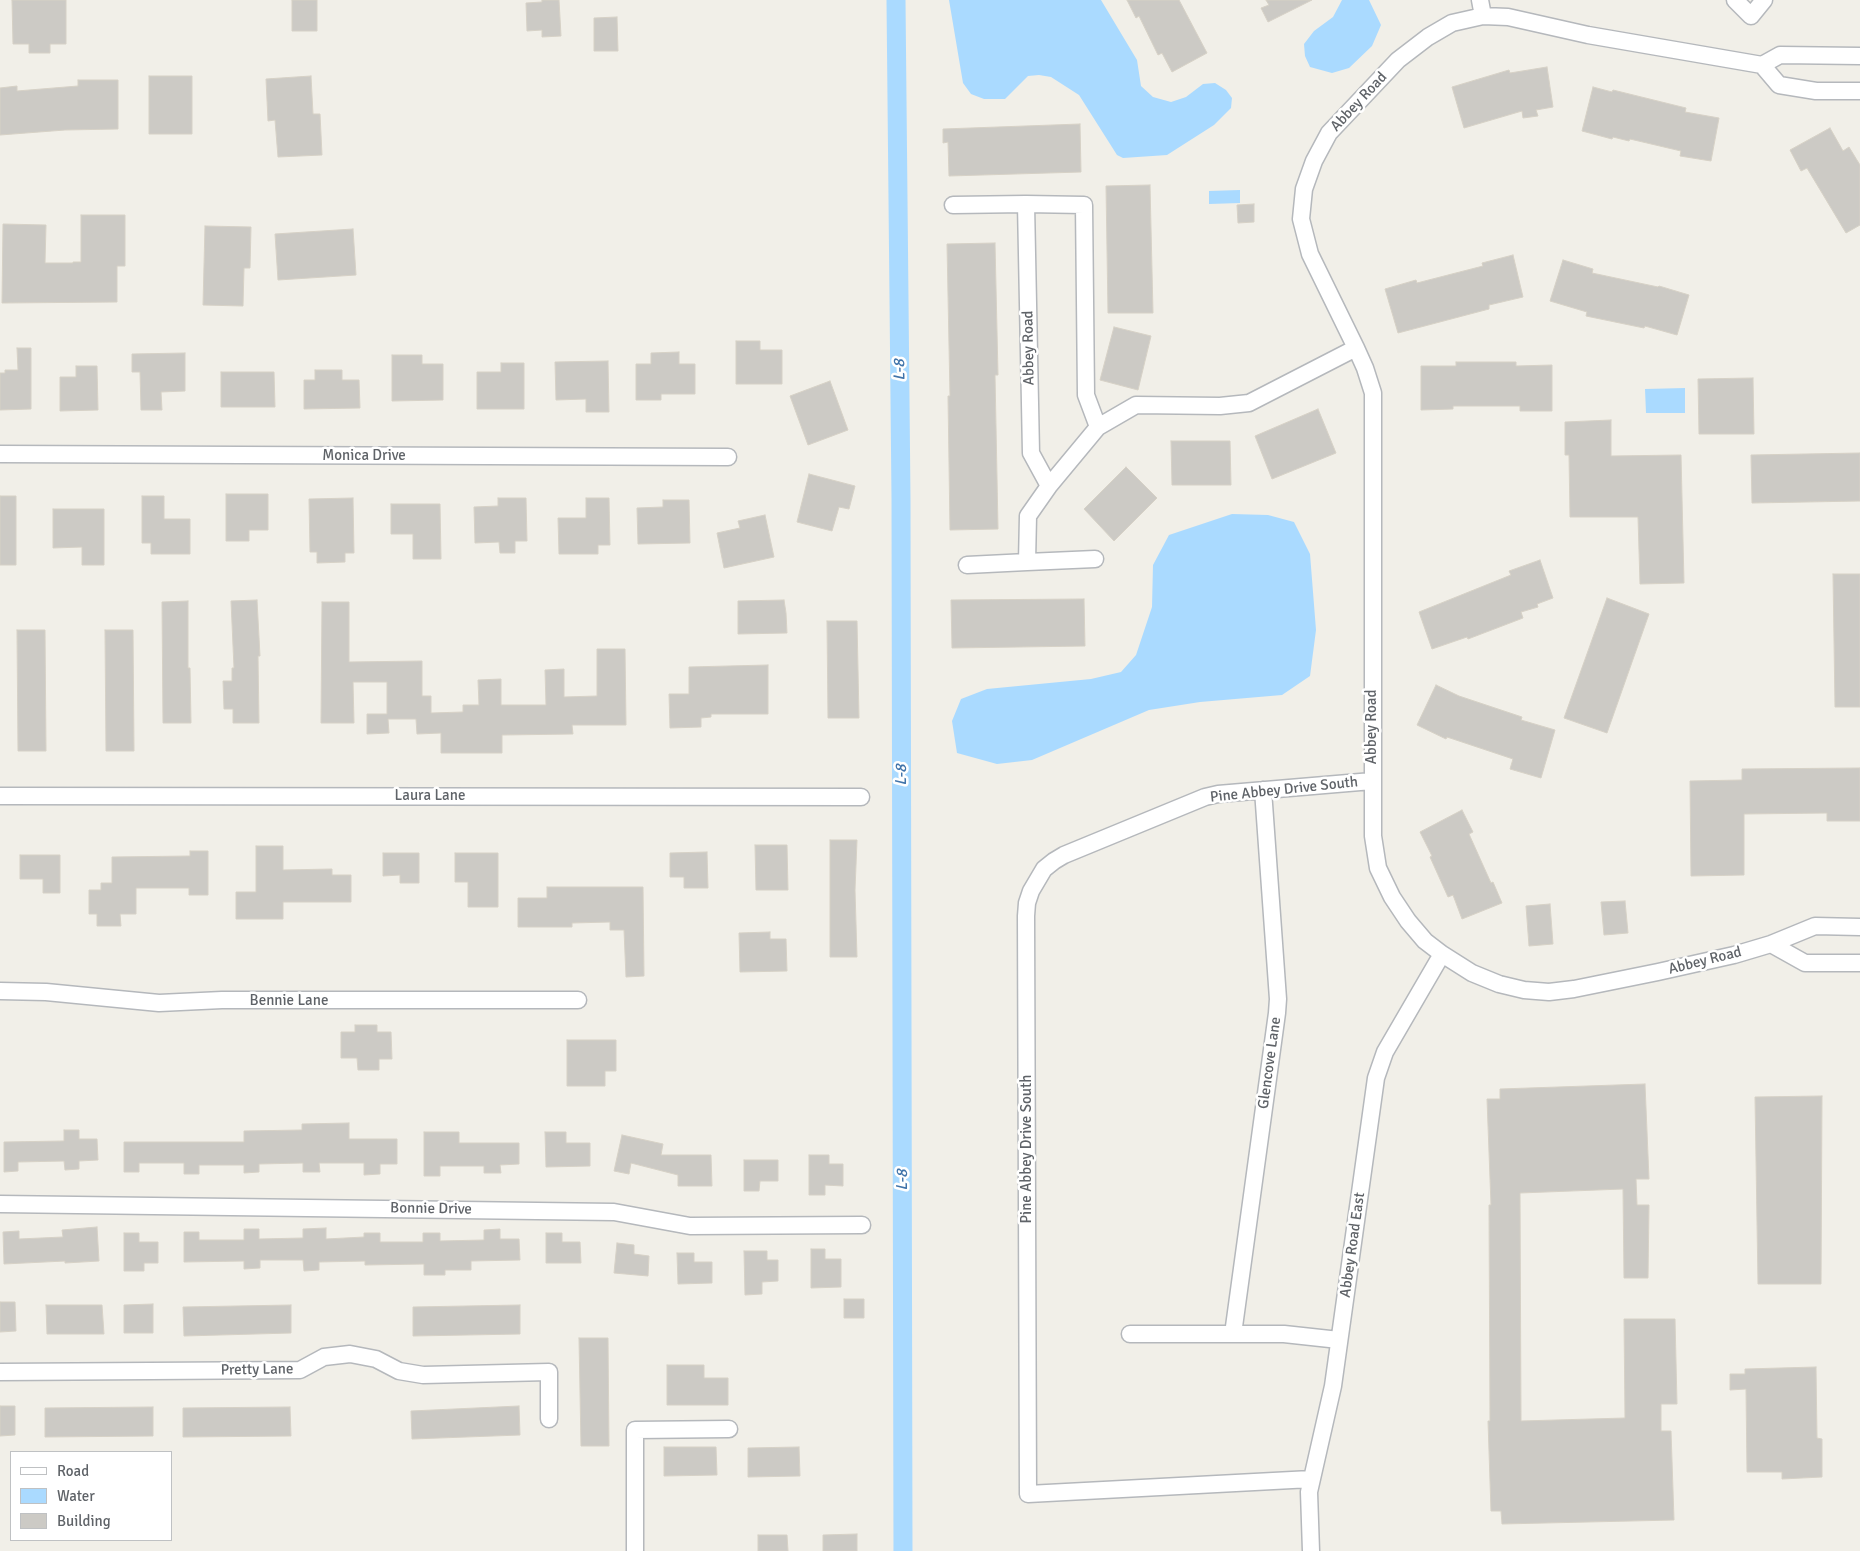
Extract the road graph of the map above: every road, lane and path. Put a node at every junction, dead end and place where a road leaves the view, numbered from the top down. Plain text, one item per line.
1 (1735, 0) edge
2 (1764, 0) edge
3 (1482, 8) edge
4 (1860, 56) edge
5 (1762, 65) junction
6 (1860, 91) edge
7 (1026, 204) junction
8 (953, 205) dead end
9 (1356, 348) junction
10 (1098, 427) junction
11 (0, 454) edge
12 (728, 457) dead end
13 (1050, 486) junction
14 (1096, 559) dead end
15 (1027, 562) junction
16 (968, 565) dead end
17 (1372, 781) junction
18 (1263, 790) junction
19 (0, 796) edge
20 (861, 796) dead end
21 (1860, 927) edge
22 (1771, 944) junction
23 (1442, 954) junction
24 (1860, 963) edge
25 (0, 991) edge
26 (578, 1000) dead end
27 (0, 1204) edge
28 (862, 1225) dead end
29 (1130, 1334) dead end
30 (1233, 1334) junction
31 (1339, 1340) junction
32 (0, 1372) edge
33 (549, 1419) dead end
34 (729, 1429) dead end
35 (1311, 1479) junction
36 (636, 1551) edge
37 (1311, 1551) edge

1 - 2 street
3 - 5 street, Abbey Road
3 - 9 street, Abbey Road
4 - 5 street
5 - 6 street
7 - 8 street
7 - 10 street
7 - 13 street, Abbey Road
9 - 10 street
9 - 17 street, Abbey Road
10 - 13 street
11 - 12 street, Monica Drive
13 - 15 street
14 - 15 street
15 - 16 street
17 - 18 street, Pine Abbey Drive South
17 - 23 street, Abbey Road
18 - 30 street, Glencove Lane
18 - 35 street, Pine Abbey Drive South
19 - 20 street, Laura Lane
21 - 22 street, Abbey Road
22 - 23 street, Abbey Road
22 - 24 street
23 - 31 street, Abbey Road East
25 - 26 street, Bennie Lane
27 - 28 street, Bonnie Drive
29 - 30 street
30 - 31 street
31 - 35 street, Abbey Road East
32 - 33 street, Pretty Lane
34 - 36 street
35 - 37 street, Abbey Road East

